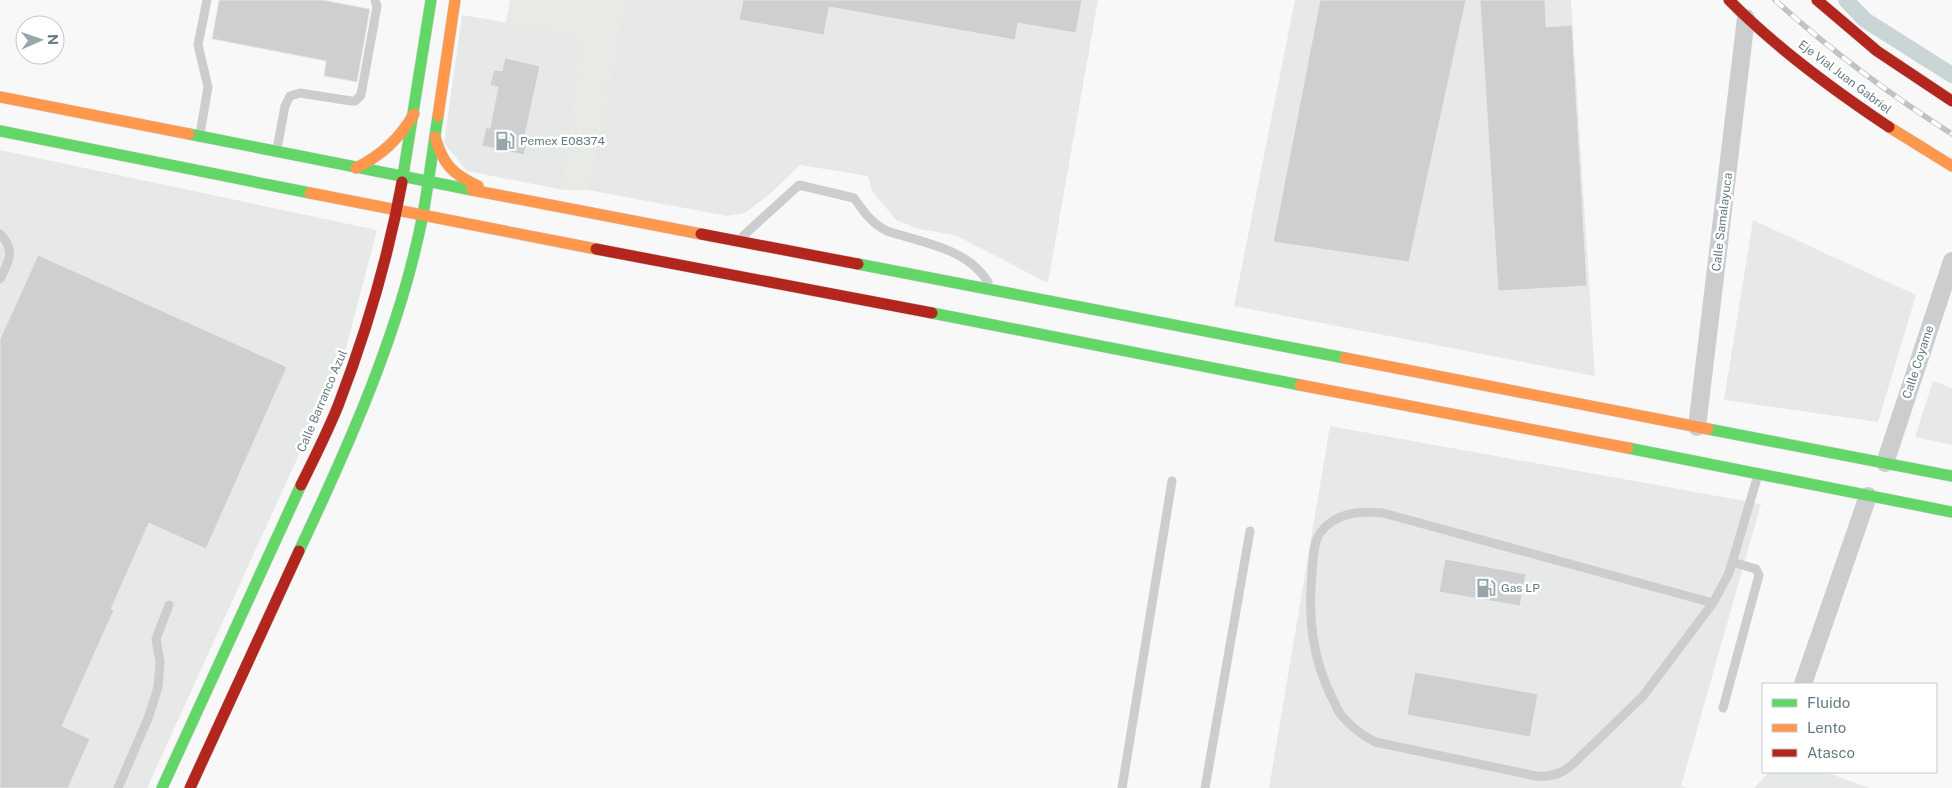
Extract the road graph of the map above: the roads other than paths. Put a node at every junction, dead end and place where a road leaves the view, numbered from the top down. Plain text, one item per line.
1 (207, 0) edge
2 (374, 0) edge
3 (431, 0) edge
4 (438, 0) edge
5 (455, 0) edge
6 (1729, 0) edge
7 (1817, 0) edge
8 (1746, 18) junction
9 (442, 35) junction
10 (0, 97) edge
11 (1952, 100) edge
12 (414, 114) junction
13 (0, 131) edge
14 (200, 137) junction
15 (435, 137) junction
16 (276, 152) junction
17 (1952, 166) edge
18 (356, 168) junction
19 (403, 176) junction
20 (428, 182) junction
21 (502, 196) junction
22 (397, 210) junction
23 (422, 214) junction
24 (0, 234) edge
25 (737, 242) junction
26 (1952, 261) edge
27 (0, 279) edge
28 (992, 289) junction
29 (1697, 427) junction
30 (1885, 463) junction
31 (1759, 473) junction
32 (1952, 476) edge
33 (1172, 481) dead end
34 (1868, 496) junction
35 (1952, 512) edge
36 (1250, 530) dead end
37 (1732, 562) junction
38 (1713, 603) junction
39 (168, 605) dead end
40 (1803, 683) edge
41 (1723, 708) dead end
42 (118, 788) edge
43 (162, 788) edge
44 (190, 788) edge
45 (1122, 788) edge
46 (1205, 788) edge

1 - 14 lane
2 - 16 lane
3 - 12 main road, Calle Barranco Azul
4 - 9 main road
5 - 9 main road
6 - 8 main road, Eje Vial Juan Gabriel
7 - 11 main road
8 - 17 main road, Eje Vial Juan Gabriel
8 - 29 street, Calle Samalayuca
9 - 15 main road
10 - 14 main road
12 - 18 main road
12 - 19 main road, Calle Barranco Azul
13 - 22 main road
14 - 16 main road
15 - 20 main road
15 - 21 main road
16 - 18 main road
18 - 19 main road
19 - 20 main road
19 - 22 main road, Calle Barranco Azul
20 - 21 main road
20 - 23 main road
21 - 25 main road
22 - 23 main road
22 - 43 main road, Calle Barranco Azul
23 - 31 main road
23 - 44 main road
24 - 27 lane
25 - 28 main road
25 - 28 lane
26 - 30 street, Calle Coyame
28 - 29 main road
29 - 30 main road
30 - 32 main road
31 - 34 main road
31 - 37 lane
33 - 45 lane
34 - 35 main road
34 - 40 street
36 - 46 lane
37 - 38 lane
37 - 41 lane
38 - 38 lane
39 - 42 lane

